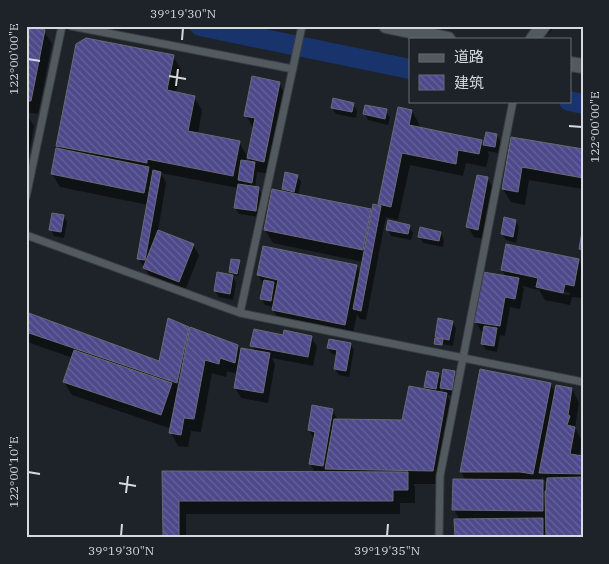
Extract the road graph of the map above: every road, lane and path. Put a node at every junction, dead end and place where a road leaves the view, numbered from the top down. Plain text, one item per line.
1 (62, 26) edge
2 (70, 26) edge
3 (302, 26) edge
4 (386, 26) edge
5 (543, 26) edge
6 (420, 29) edge
7 (445, 38) edge
8 (535, 38) edge
9 (293, 69) junction
10 (513, 102) edge
11 (26, 197) edge
12 (26, 235) edge
13 (240, 314) junction
14 (463, 358) junction
15 (583, 382) edge
16 (439, 538) edge

1 - 11 lane
2 - 9 lane
3 - 9 lane
4 - 6 street
5 - 8 street
6 - 7 street
9 - 13 lane
10 - 14 lane
12 - 13 lane
13 - 14 lane
14 - 15 lane
14 - 16 lane

